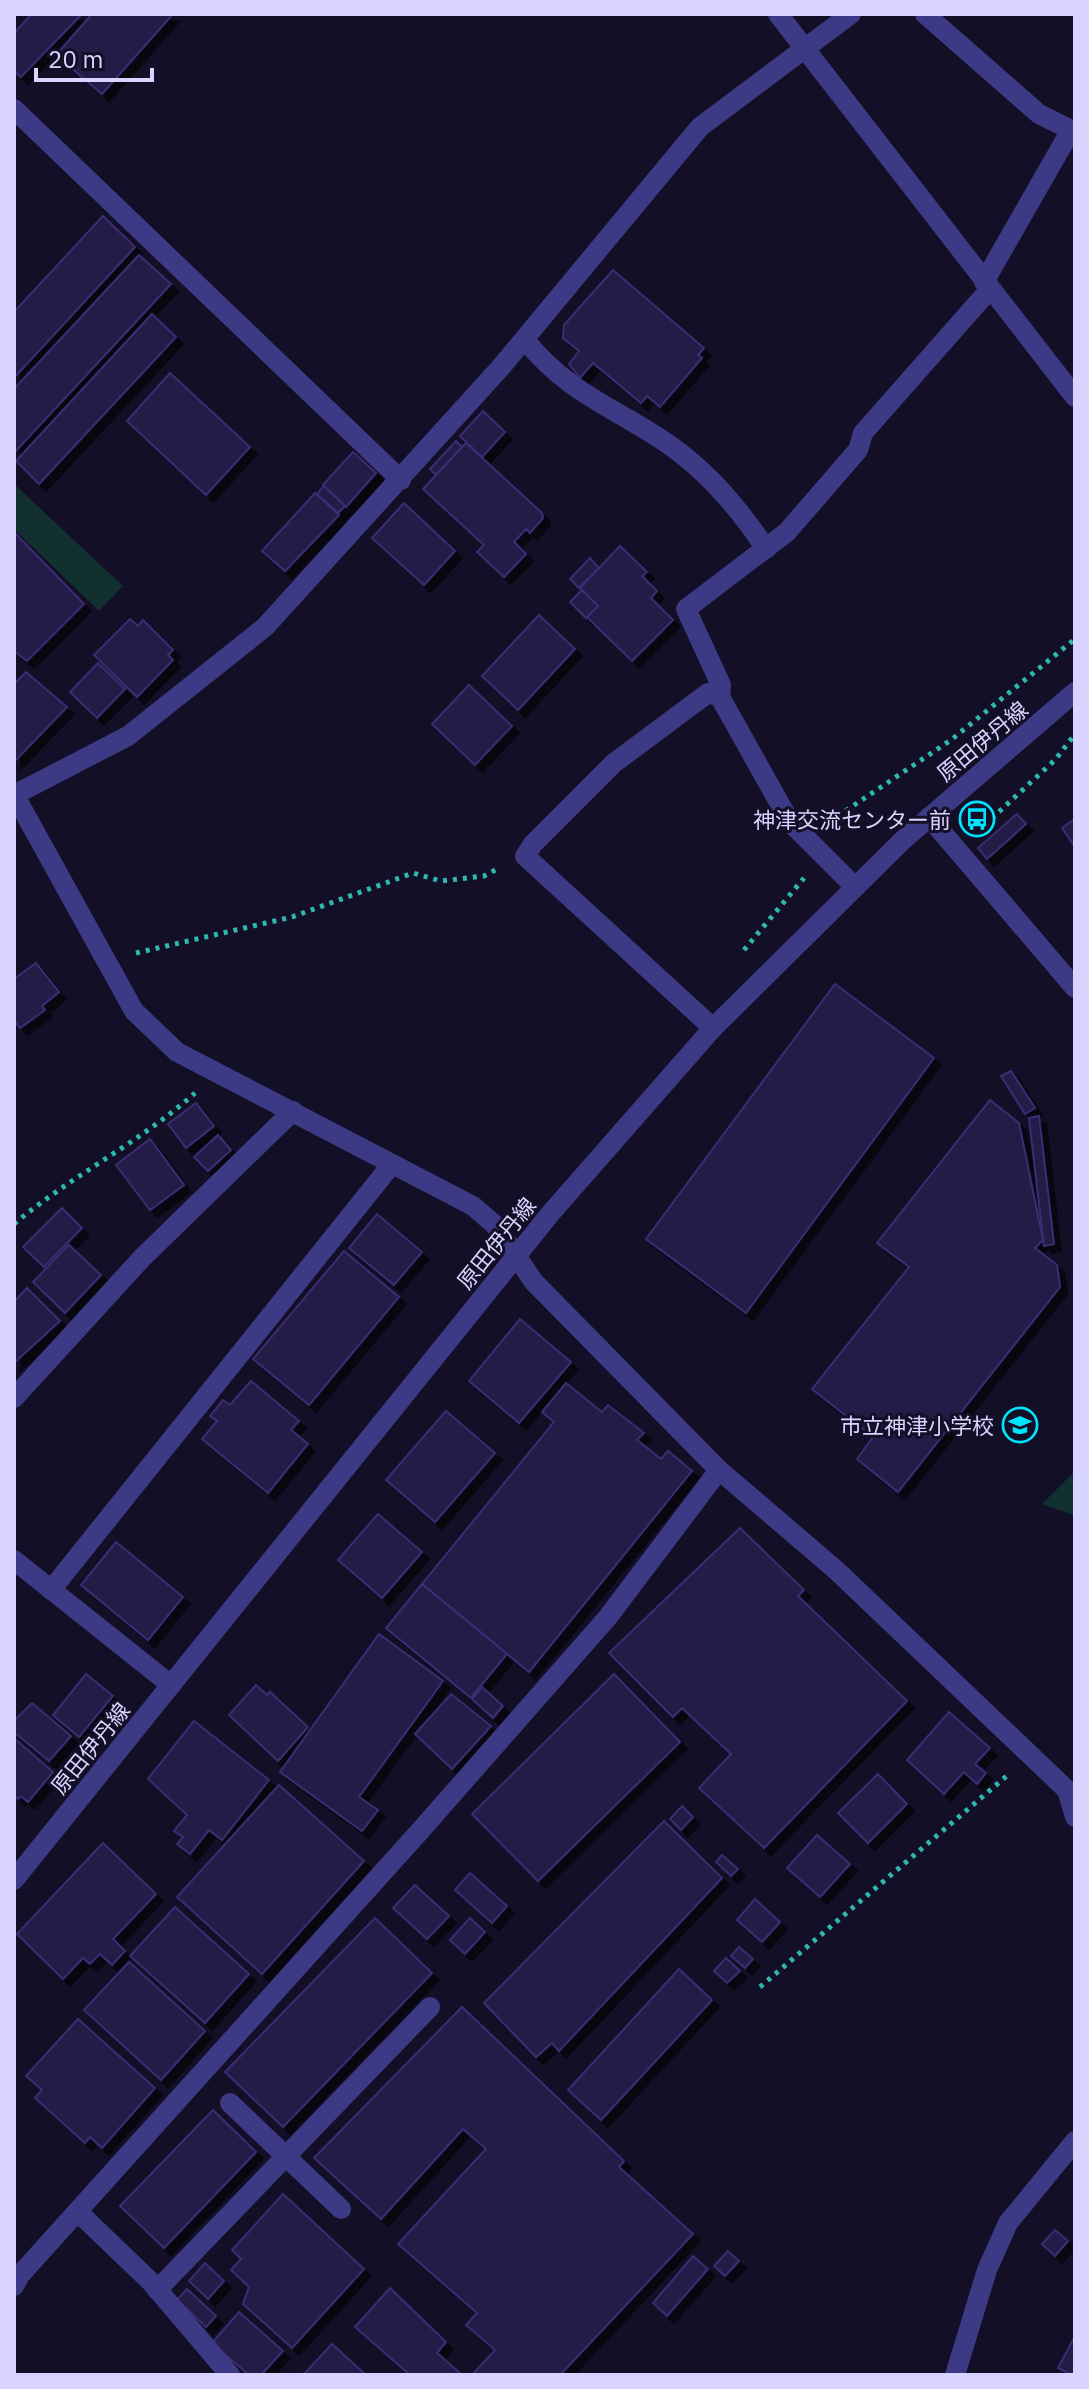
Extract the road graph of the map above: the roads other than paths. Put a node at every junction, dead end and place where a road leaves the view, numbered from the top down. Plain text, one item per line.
1 (778, 14) edge
2 (851, 14) edge
3 (925, 14) edge
4 (805, 46) junction
5 (14, 109) edge
6 (1073, 131) edge
7 (987, 286) junction
8 (525, 340) junction
9 (1075, 397) edge
10 (401, 480) junction
11 (766, 549) junction
12 (1075, 692) edge
13 (720, 697) junction
14 (14, 794) edge
15 (929, 817) junction
16 (854, 886) junction
17 (1075, 988) edge
18 (713, 1028) junction
19 (293, 1111) junction
20 (392, 1164) junction
21 (516, 1256) junction
22 (14, 1398) edge
23 (719, 1470) junction
24 (14, 1560) edge
25 (51, 1590) junction
26 (171, 1685) junction
27 (1075, 1817) edge
28 (14, 1880) edge
29 (430, 2007) dead end
30 (230, 2103) dead end
31 (1075, 2141) edge
32 (285, 2158) junction
33 (341, 2209) dead end
34 (78, 2212) junction
35 (14, 2286) edge
36 (157, 2290) junction
37 (230, 2375) edge
38 (955, 2375) edge

1 - 4 street
2 - 4 street
3 - 6 street
4 - 7 street
4 - 8 street
5 - 10 street
6 - 7 street
7 - 9 street
7 - 11 street
8 - 10 street
8 - 11 street
10 - 14 street
11 - 13 street
12 - 15 street, 原田伊丹線
13 - 16 street
13 - 18 street
14 - 19 street
15 - 16 street, 原田伊丹線
15 - 17 street
16 - 18 street, 原田伊丹線
18 - 21 street, 原田伊丹線
19 - 20 street
19 - 22 street
20 - 21 street
20 - 25 street
21 - 23 street
21 - 26 street, 原田伊丹線
23 - 27 street
23 - 34 street
24 - 25 street
25 - 26 street
26 - 28 street, 原田伊丹線
29 - 32 street
30 - 32 street
31 - 38 street
32 - 33 street
32 - 36 street
34 - 35 street
34 - 36 street
36 - 37 street

